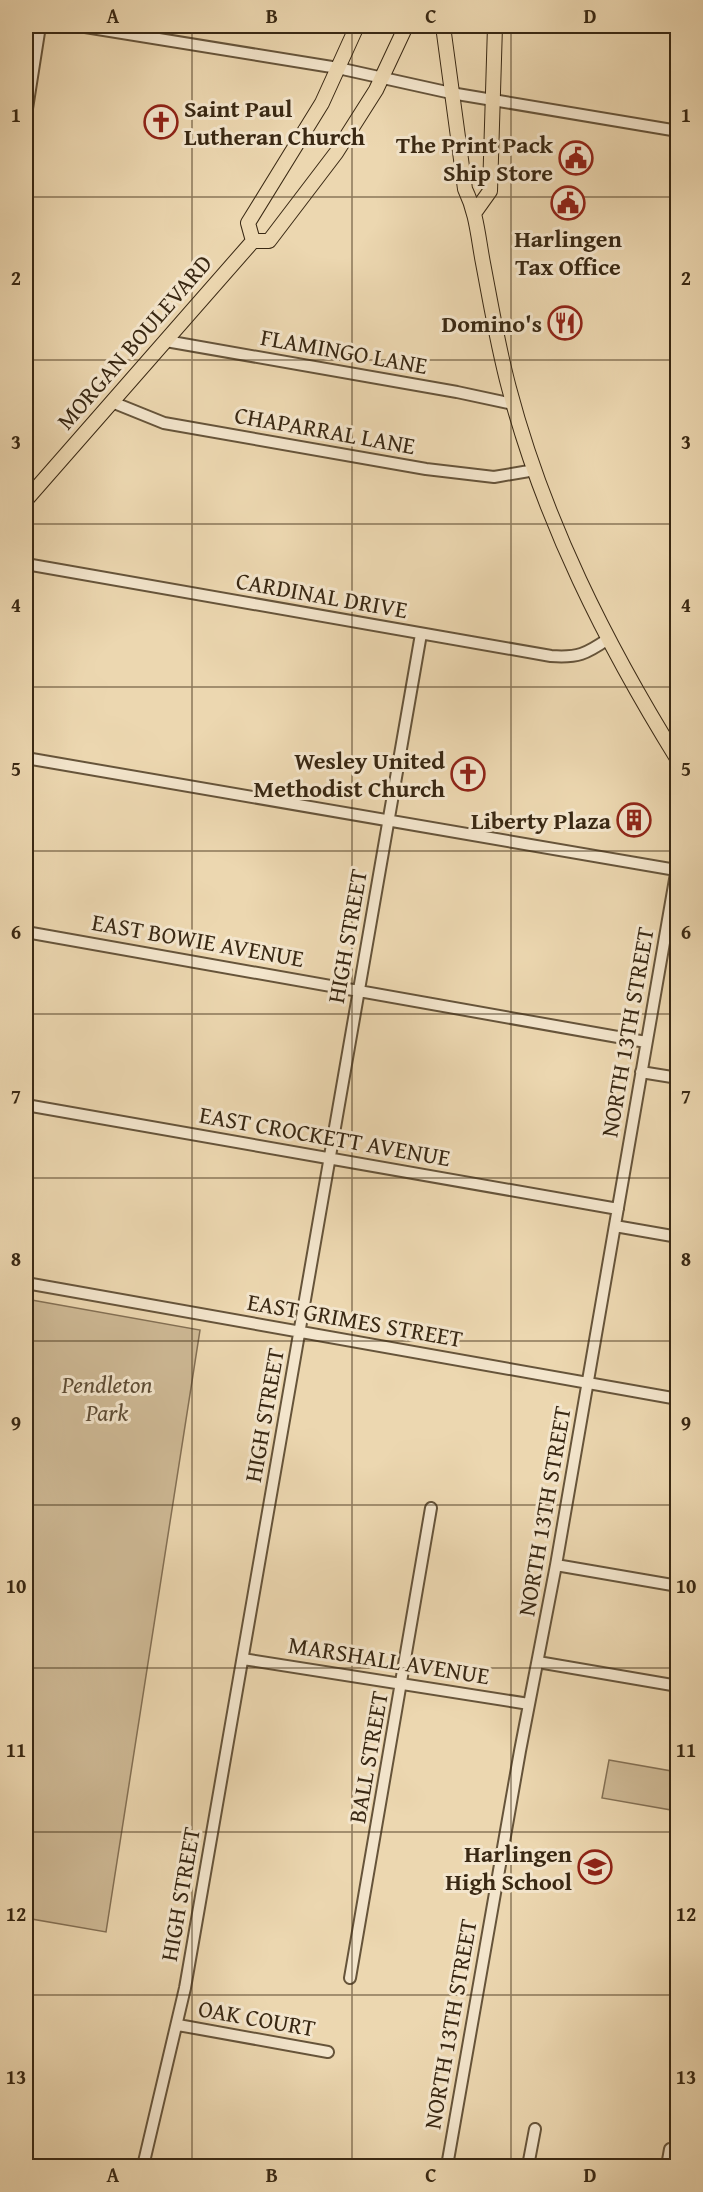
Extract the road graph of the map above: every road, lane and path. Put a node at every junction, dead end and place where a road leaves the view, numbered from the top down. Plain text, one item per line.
1 (40, 26) edge
2 (79, 26) edge
3 (357, 26) edge
4 (406, 26) edge
5 (442, 26) edge
6 (495, 26) edge
7 (338, 68) junction
8 (382, 77) junction
9 (451, 93) junction
10 (493, 100) junction
11 (26, 115) edge
12 (678, 131) edge
13 (475, 212) junction
14 (253, 241) junction
15 (166, 341) junction
16 (112, 402) junction
17 (513, 404) junction
18 (535, 470) junction
19 (26, 500) edge
20 (26, 564) edge
21 (421, 634) junction
22 (608, 639) junction
23 (26, 758) edge
24 (678, 760) edge
25 (388, 821) junction
26 (677, 866) edge
27 (26, 932) edge
28 (358, 989) junction
29 (646, 1042) junction
30 (641, 1072) junction
31 (678, 1078) edge
32 (26, 1105) edge
33 (330, 1159) junction
34 (618, 1209) junction
35 (615, 1226) junction
36 (678, 1237) edge
37 (26, 1283) edge
38 (300, 1331) junction
39 (587, 1384) junction
40 (678, 1399) edge
41 (431, 1508) dead end
42 (556, 1565) junction
43 (678, 1586) edge
44 (243, 1659) junction
45 (538, 1662) junction
46 (402, 1683) junction
47 (678, 1686) edge
48 (529, 1704) junction
49 (350, 1978) dead end
50 (178, 2025) junction
51 (328, 2052) dead end
52 (535, 2129) dead end
53 (670, 2149) dead end
54 (143, 2166) edge
55 (447, 2166) edge
56 (528, 2166) edge
57 (667, 2166) edge

1 - 11 street
2 - 7 street
3 - 7 main road
4 - 8 main road, MORGAN BOULEVARD
5 - 9 main road
6 - 10 main road
7 - 8 street
7 - 14 main road
8 - 9 street
8 - 14 main road, MORGAN BOULEVARD
9 - 10 street
9 - 13 main road
10 - 12 street
10 - 13 main road
13 - 17 main road
14 - 15 main road, MORGAN BOULEVARD
15 - 16 main road, MORGAN BOULEVARD
15 - 17 street, FLAMINGO LANE
16 - 18 street, CHAPARRAL LANE
16 - 19 main road, MORGAN BOULEVARD
17 - 18 main road
18 - 22 main road
20 - 21 street, CARDINAL DRIVE
21 - 22 street, CARDINAL DRIVE
21 - 25 street, HIGH STREET
22 - 24 main road
23 - 25 street
25 - 26 street
25 - 28 street, HIGH STREET
26 - 29 street, NORTH 13TH STREET
27 - 28 street, EAST BOWIE AVENUE
28 - 29 street, EAST BOWIE AVENUE
28 - 33 street, HIGH STREET
29 - 30 street, NORTH 13TH STREET
30 - 31 street
30 - 34 street, NORTH 13TH STREET
32 - 33 street, EAST CROCKETT AVENUE
33 - 34 street, EAST CROCKETT AVENUE
33 - 38 street, HIGH STREET
34 - 35 street, NORTH 13TH STREET
35 - 36 street
35 - 39 street, NORTH 13TH STREET
37 - 38 street, EAST GRIMES STREET
38 - 39 street, EAST GRIMES STREET
38 - 44 street, HIGH STREET
39 - 40 street, EAST GRIMES STREET
39 - 42 street, NORTH 13TH STREET
41 - 46 street, BALL STREET
42 - 43 street
42 - 45 street, NORTH 13TH STREET
44 - 46 street, MARSHALL AVENUE
44 - 50 street, HIGH STREET
45 - 47 street
45 - 48 street, NORTH 13TH STREET
46 - 48 street, MARSHALL AVENUE
46 - 49 street, BALL STREET
48 - 55 street, NORTH 13TH STREET
50 - 51 street, OAK COURT
50 - 54 street, HIGH STREET
52 - 56 street
53 - 57 street

